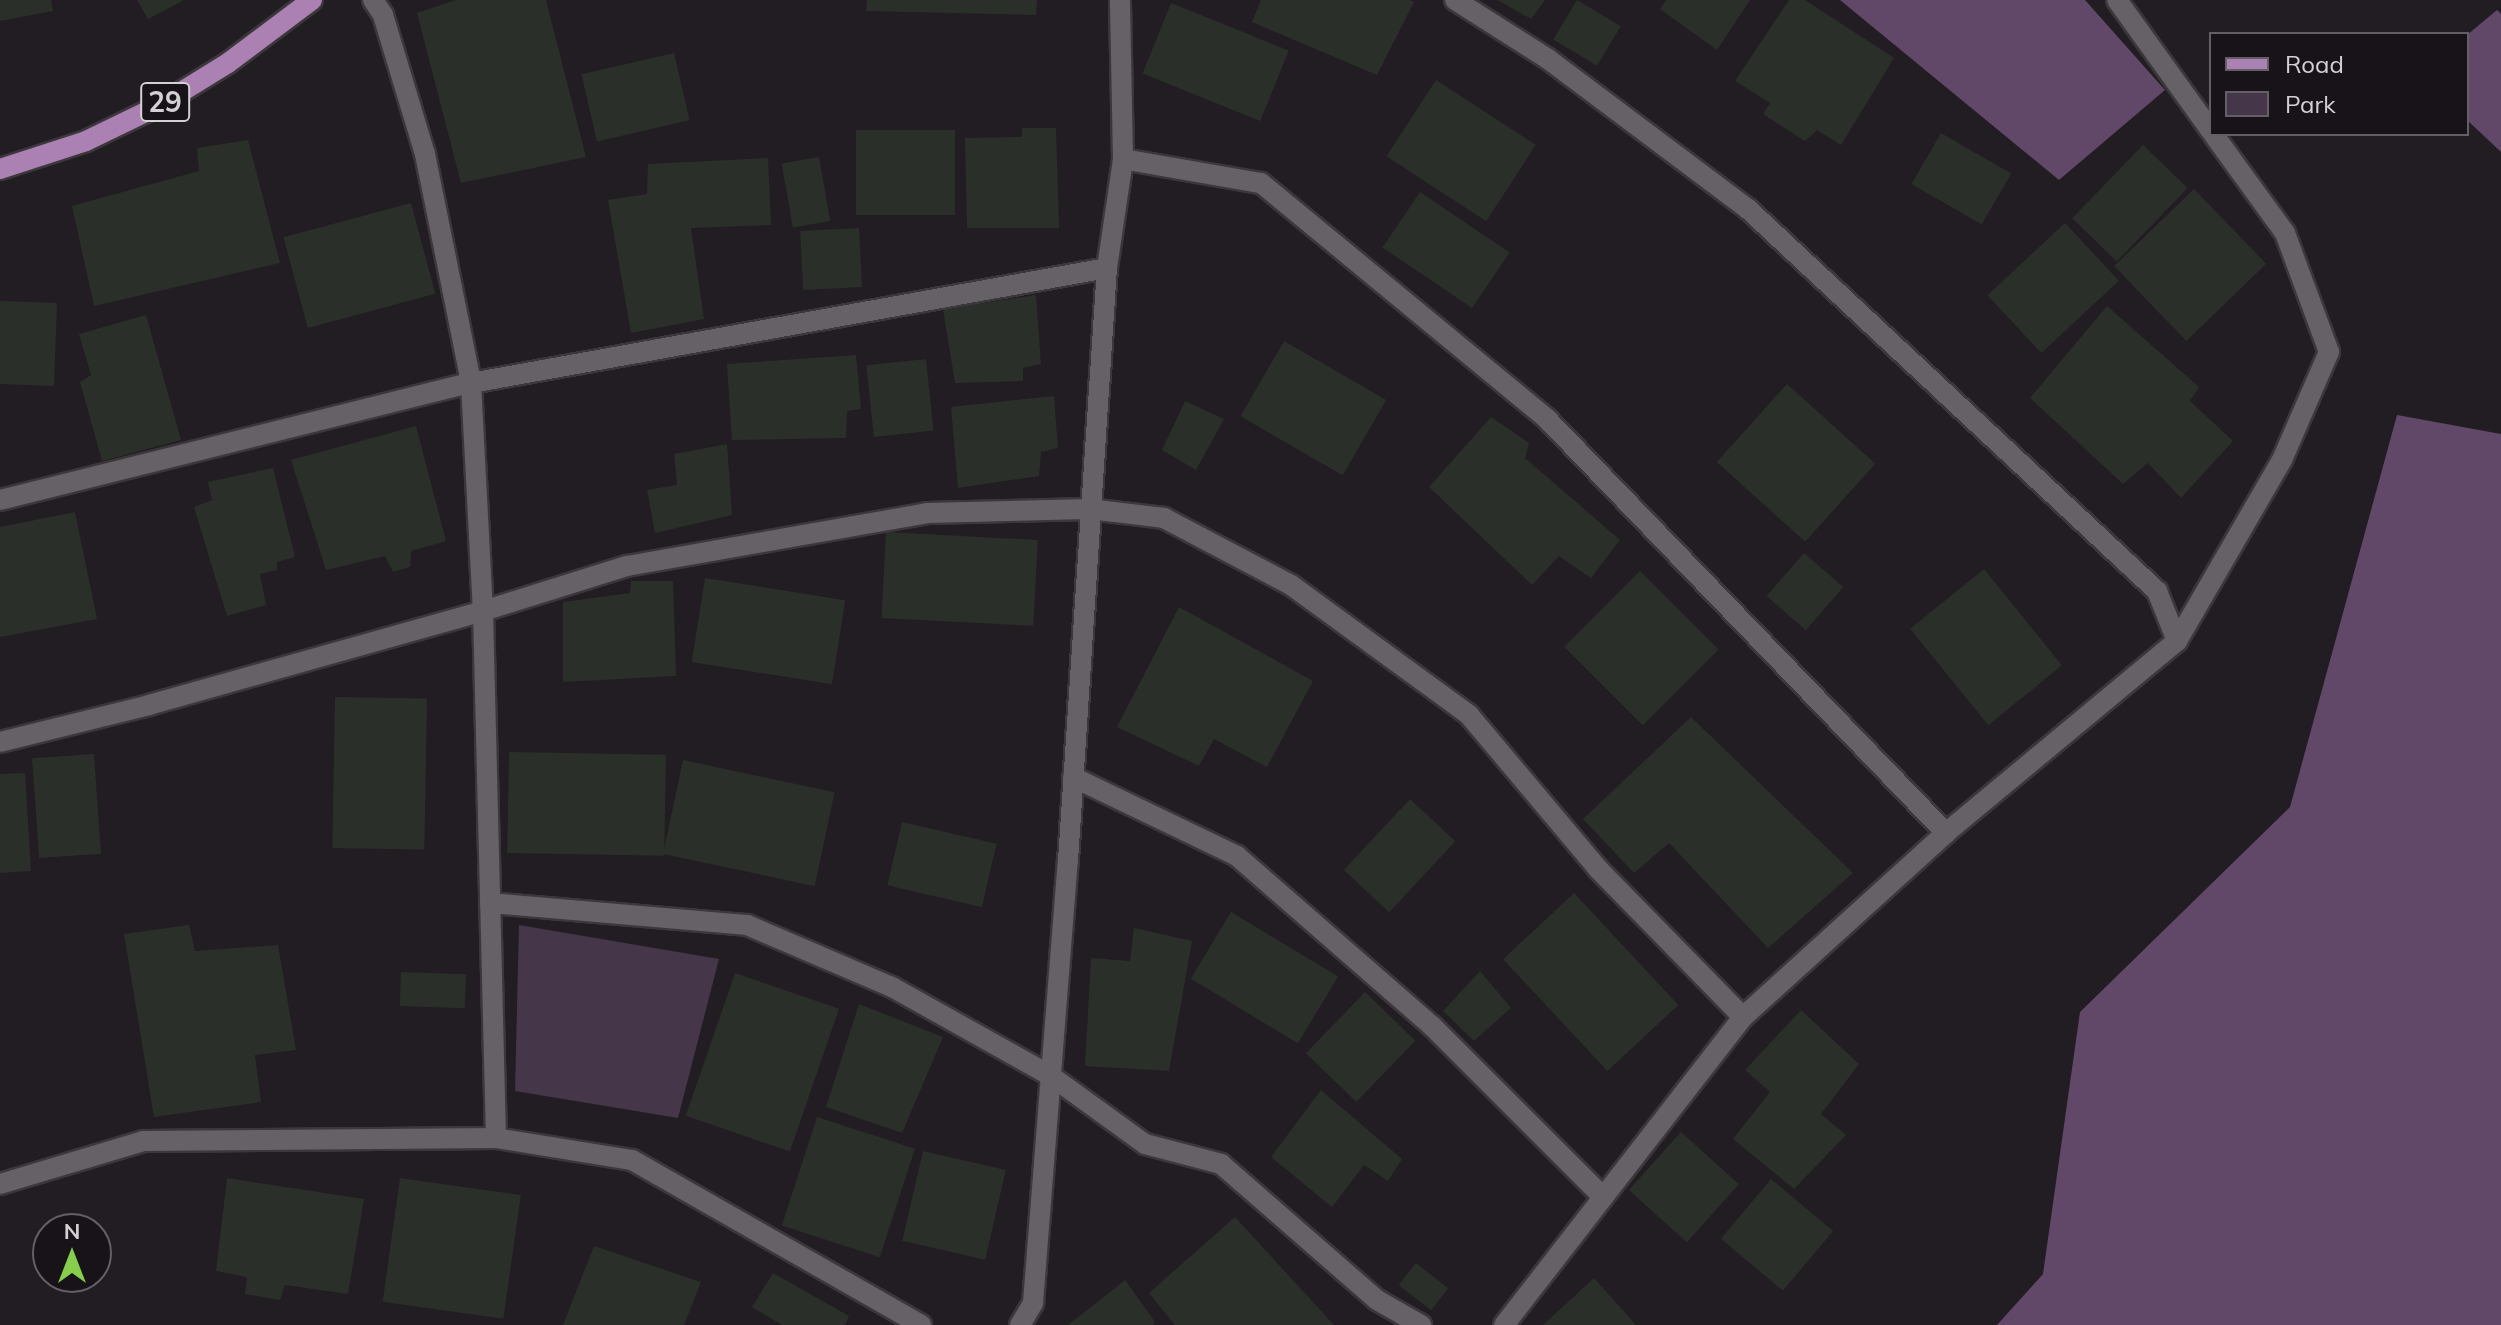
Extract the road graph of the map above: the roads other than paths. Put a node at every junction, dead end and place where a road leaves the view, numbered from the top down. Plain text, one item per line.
1 (312, 0) edge
2 (373, 0) edge
3 (1120, 0) edge
4 (1455, 0) edge
5 (2117, 0) edge
6 (2209, 128) edge
7 (2215, 136) edge
8 (1123, 159) junction
9 (0, 169) edge
10 (1107, 268) junction
11 (471, 383) junction
12 (0, 500) edge
13 (1089, 509) junction
14 (483, 611) junction
15 (2177, 641) junction
16 (0, 742) edge
17 (1073, 777) junction
18 (1946, 833) junction
19 (490, 903) junction
20 (1743, 1017) junction
21 (1051, 1076) junction
22 (496, 1138) junction
23 (0, 1184) edge
24 (1603, 1197) junction
25 (921, 1325) edge
26 (1020, 1325) edge
27 (1421, 1325) edge
28 (1504, 1325) edge

1 - 9 main road, 29
2 - 11 street
3 - 8 street
4 - 15 street
5 - 6 street
7 - 15 street
8 - 10 street
8 - 18 street
10 - 11 street
10 - 13 street
11 - 12 street
11 - 14 street
13 - 14 street
13 - 17 street
13 - 20 street
14 - 16 street
14 - 19 street
15 - 18 street
17 - 21 street
17 - 24 street
18 - 20 street
19 - 21 street
19 - 22 street
20 - 24 street
21 - 26 street
21 - 27 street
22 - 23 street
22 - 25 street
24 - 28 street

